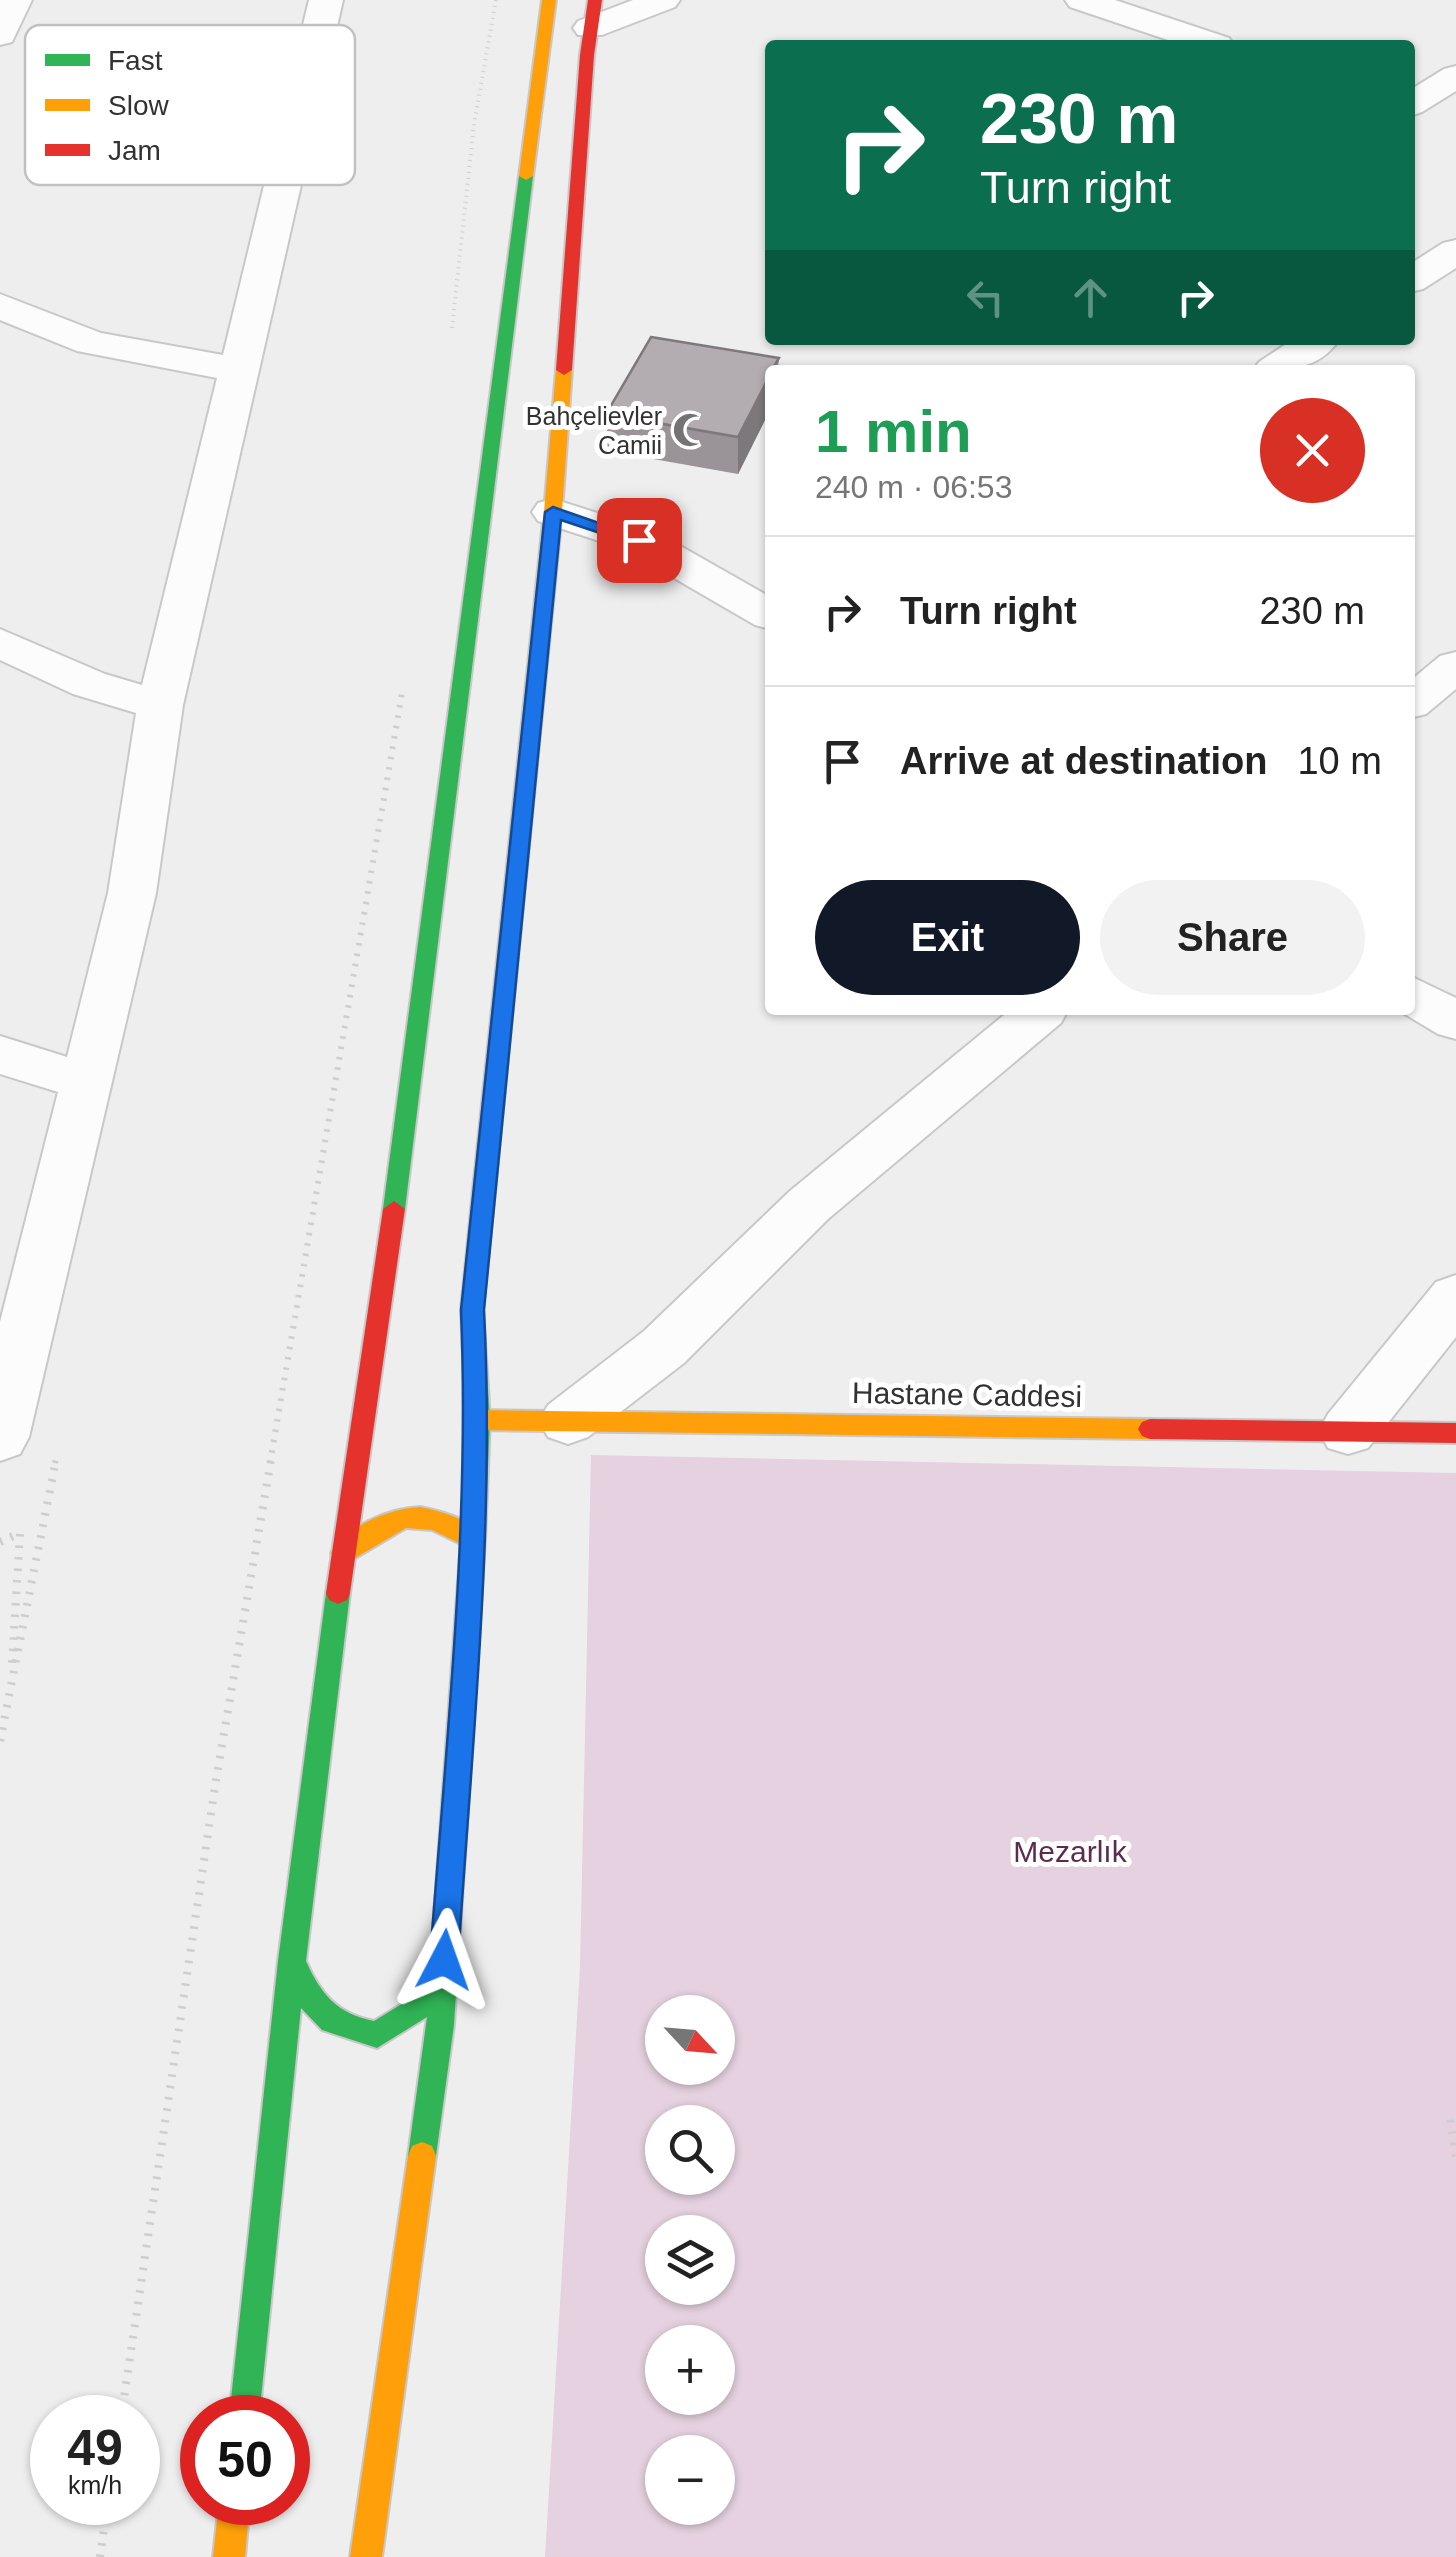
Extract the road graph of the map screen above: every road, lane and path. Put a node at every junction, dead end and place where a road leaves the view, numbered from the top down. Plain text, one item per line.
1 (15, 0) edge
2 (326, 0) edge
3 (496, 0) edge
4 (549, 0) edge
5 (664, 0) edge
6 (1082, 0) edge
7 (593, 14) edge
8 (320, 25) edge
9 (0, 35) edge
10 (1201, 40) edge
11 (1456, 76) edge
12 (1420, 112) edge
13 (282, 185) edge
14 (1456, 251) edge
15 (1415, 278) edge
16 (0, 306) edge
17 (451, 338) dead end
18 (1311, 345) edge
19 (1281, 365) edge
20 (239, 370) junction
21 (553, 512) junction
22 (765, 612) edge
23 (0, 643) edge
24 (1456, 666) edge
25 (406, 670) dead end
26 (1415, 700) edge
27 (160, 705) junction
28 (1415, 997) edge
29 (1038, 1015) edge
30 (1456, 1021) edge
31 (0, 1054) edge
32 (85, 1081) junction
33 (1456, 1297) edge
34 (478, 1420) junction
35 (568, 1421) junction
36 (1348, 1431) junction
37 (1456, 1433) edge
38 (0, 1437) edge
39 (473, 1540) junction
40 (0, 1542) edge
41 (343, 1553) junction
42 (10, 1689) dead end
43 (444, 1960) junction
44 (292, 1961) junction
45 (1450, 2120) dead end
46 (1456, 2158) edge
47 (124, 2395) edge
48 (246, 2395) edge
49 (105, 2525) edge
50 (232, 2525) edge
51 (100, 2557) edge
52 (229, 2557) edge
53 (366, 2557) edge

1 - 9 street
2 - 8 street
3 - 17 path
4 - 41 main road
5 - 7 street
6 - 10 street
7 - 21 main road
11 - 12 street
13 - 20 street
14 - 15 street
16 - 20 street
18 - 19 street
20 - 27 street
21 - 22 street
21 - 34 main road
23 - 27 street
24 - 26 street
25 - 47 path
27 - 32 street
28 - 30 street
29 - 35 street
31 - 32 street
32 - 38 street
33 - 36 street
34 - 35 main road, Hastane Caddesi
34 - 39 main road
35 - 36 main road, Hastane Caddesi
36 - 37 main road, Hastane Caddesi
39 - 41 main road
39 - 43 main road
40 - 42 path
41 - 44 main road
43 - 44 main road
43 - 53 main road
44 - 48 main road
45 - 46 path
49 - 51 path
50 - 52 main road

